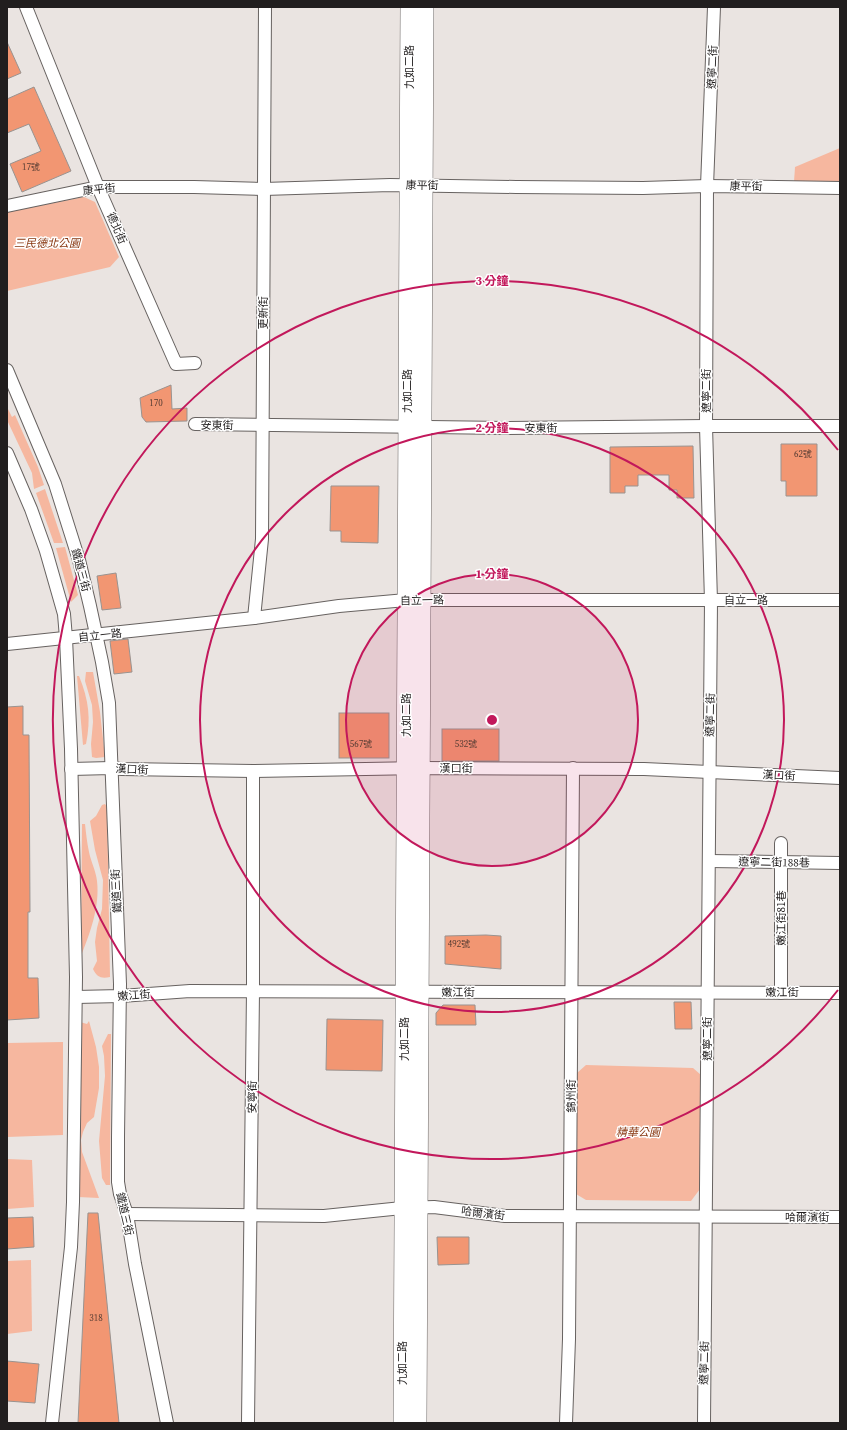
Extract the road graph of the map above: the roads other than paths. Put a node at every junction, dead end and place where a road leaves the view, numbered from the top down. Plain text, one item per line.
1 (265, 7) edge
2 (409, 7) edge
3 (425, 7) edge
4 (714, 7) edge
5 (29, 8) edge
6 (416, 185) junction
7 (707, 186) junction
8 (98, 187) junction
9 (840, 188) edge
10 (264, 190) junction
11 (7, 206) edge
12 (195, 363) dead end
13 (7, 370) edge
14 (195, 424) dead end
15 (263, 425) junction
16 (706, 426) junction
17 (840, 426) edge
18 (415, 427) junction
19 (7, 452) edge
20 (414, 600) junction
21 (840, 600) edge
22 (711, 601) junction
23 (254, 618) junction
24 (96, 635) junction
25 (66, 638) junction
26 (7, 644) edge
27 (71, 768) junction
28 (111, 768) junction
29 (414, 768) junction
30 (573, 768) junction
31 (253, 771) junction
32 (710, 772) junction
33 (840, 778) edge
34 (781, 843) dead end
35 (709, 861) junction
36 (781, 862) junction
37 (840, 863) edge
38 (253, 991) junction
39 (412, 991) junction
40 (572, 992) junction
41 (707, 992) junction
42 (781, 992) junction
43 (840, 993) edge
44 (120, 996) junction
45 (76, 997) junction
46 (411, 1208) junction
47 (127, 1214) junction
48 (250, 1216) junction
49 (570, 1216) junction
50 (706, 1217) junction
51 (840, 1217) edge
52 (52, 1423) edge
53 (167, 1423) edge
54 (248, 1423) edge
55 (402, 1423) edge
56 (418, 1423) edge
57 (566, 1423) edge
58 (704, 1423) edge

1 - 10 street, 更新街
2 - 6 street, 九如二路
3 - 6 street, 九如二路
4 - 7 street, 遼寧二街
5 - 8 street, 德北街
6 - 7 street, 康平街
6 - 10 street, 康平街
6 - 18 street, 九如二路
7 - 9 street, 康平街
7 - 16 street, 遼寧二街
8 - 10 street, 康平街
8 - 11 street, 康平街
8 - 12 street, 德北街
10 - 15 street, 更新街
13 - 24 street, 鐵道三街
14 - 15 street, 安東街
15 - 18 street, 安東街
15 - 23 street, 更新街
16 - 17 street, 安東街
16 - 18 street, 安東街
16 - 22 street, 遼寧二街
18 - 20 street, 九如二路
19 - 25 street
20 - 22 street, 自立一路
20 - 23 street, 自立一路
20 - 29 street, 九如二路
21 - 22 street, 自立一路
22 - 32 street, 遼寧二街
23 - 24 street, 自立一路
24 - 25 street, 自立一路
24 - 28 street, 鐵道三街
25 - 26 street, 自立一路
25 - 27 street
27 - 28 street, 漢口街
27 - 45 street
28 - 31 street, 漢口街
28 - 44 street, 鐵道三街
29 - 30 street, 漢口街
29 - 31 street, 漢口街
29 - 39 street, 九如二路
30 - 32 street, 漢口街
30 - 40 street, 錦州街
31 - 38 street, 安寧街
32 - 33 street, 漢口街
32 - 35 street, 遼寧二街
34 - 36 street, 嫩江街81巷
35 - 36 street, 遼寧二街188巷
35 - 41 street, 遼寧二街
36 - 37 street, 遼寧二街188巷
36 - 42 street, 嫩江街81巷
38 - 39 street, 嫩江街
38 - 44 street, 嫩江街
38 - 48 street, 安寧街
39 - 40 street, 嫩江街
39 - 46 street, 九如二路
40 - 41 street, 嫩江街
40 - 49 street, 錦州街
41 - 42 street, 嫩江街
41 - 50 street, 遼寧二街
42 - 43 street, 嫩江街
44 - 45 street, 嫩江街
44 - 47 street, 鐵道三街
45 - 52 street
46 - 48 street, 哈爾濱街
46 - 49 street, 哈爾濱街
46 - 55 street, 九如二路
46 - 56 street, 九如二路
47 - 48 street, 哈爾濱街
47 - 53 street, 鐵道三街
48 - 54 street, 安寧街
49 - 50 street, 哈爾濱街
49 - 57 street, 錦州街
50 - 51 street, 哈爾濱街
50 - 58 street, 遼寧二街

